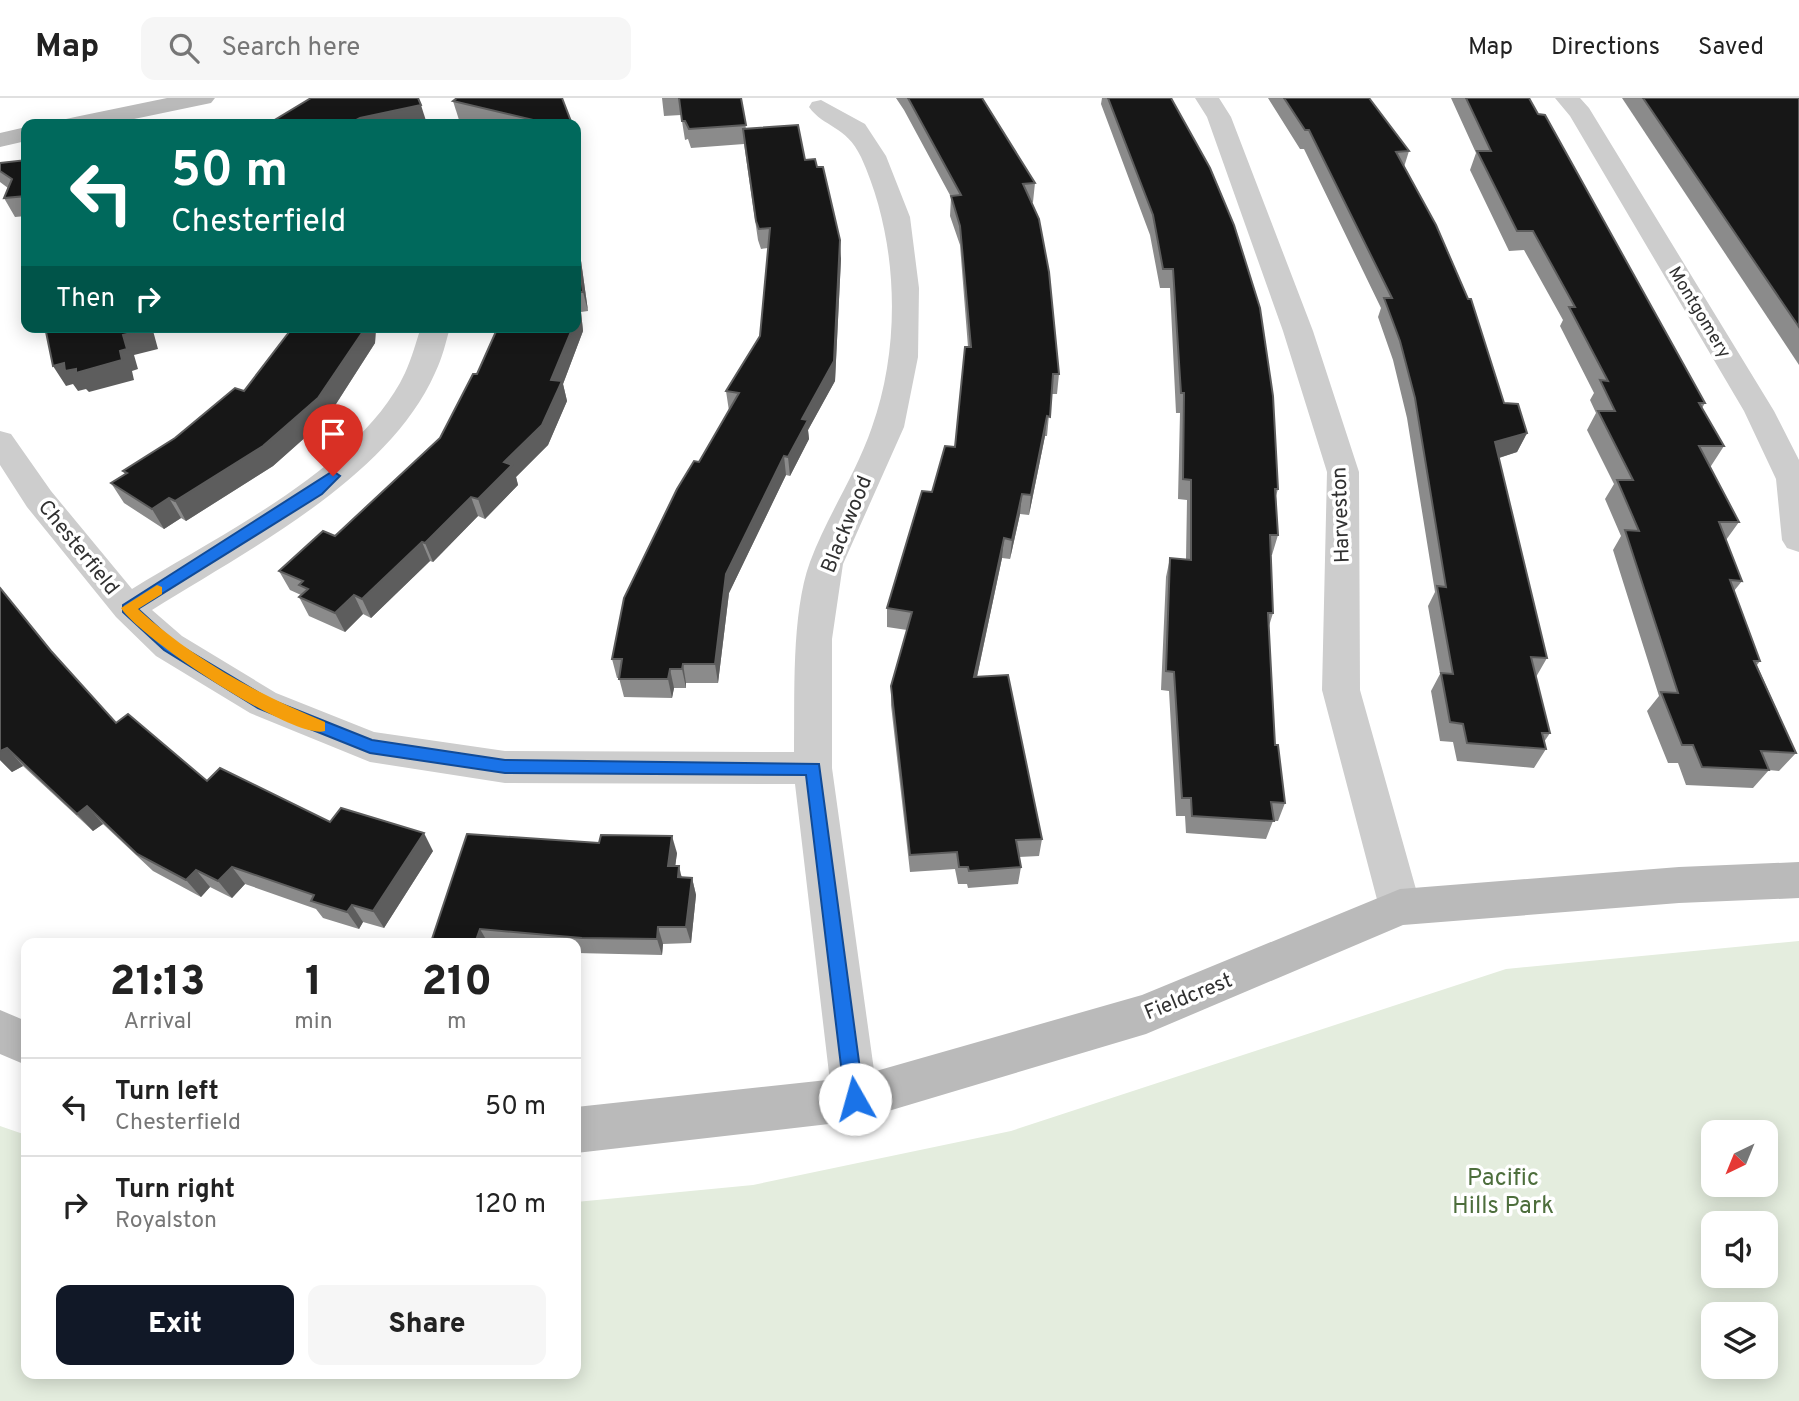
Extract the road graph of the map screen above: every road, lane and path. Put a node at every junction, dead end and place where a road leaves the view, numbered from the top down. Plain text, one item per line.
1 (203, 98) edge
2 (1207, 98) edge
3 (1567, 98) edge
4 (821, 107) dead end
5 (100, 119) edge
6 (21, 135) edge
7 (0, 139) edge
8 (434, 333) edge
9 (0, 440) edge
10 (1799, 540) edge
11 (128, 608) junction
12 (813, 768) junction
13 (1799, 880) edge
14 (1400, 907) junction
15 (0, 1031) edge
16 (21, 1042) edge
17 (855, 1099) junction
18 (581, 1129) edge

1 - 5 street
2 - 14 street, Harveston
3 - 10 street, Montgomery
4 - 12 street, Blackwood
6 - 7 street
8 - 11 street
9 - 11 street, Chesterfield
11 - 12 street, Chesterfield
12 - 17 street, Blackwood
13 - 14 street, Fieldcrest
14 - 17 street, Fieldcrest
15 - 16 street
17 - 18 street, Fieldcrest

